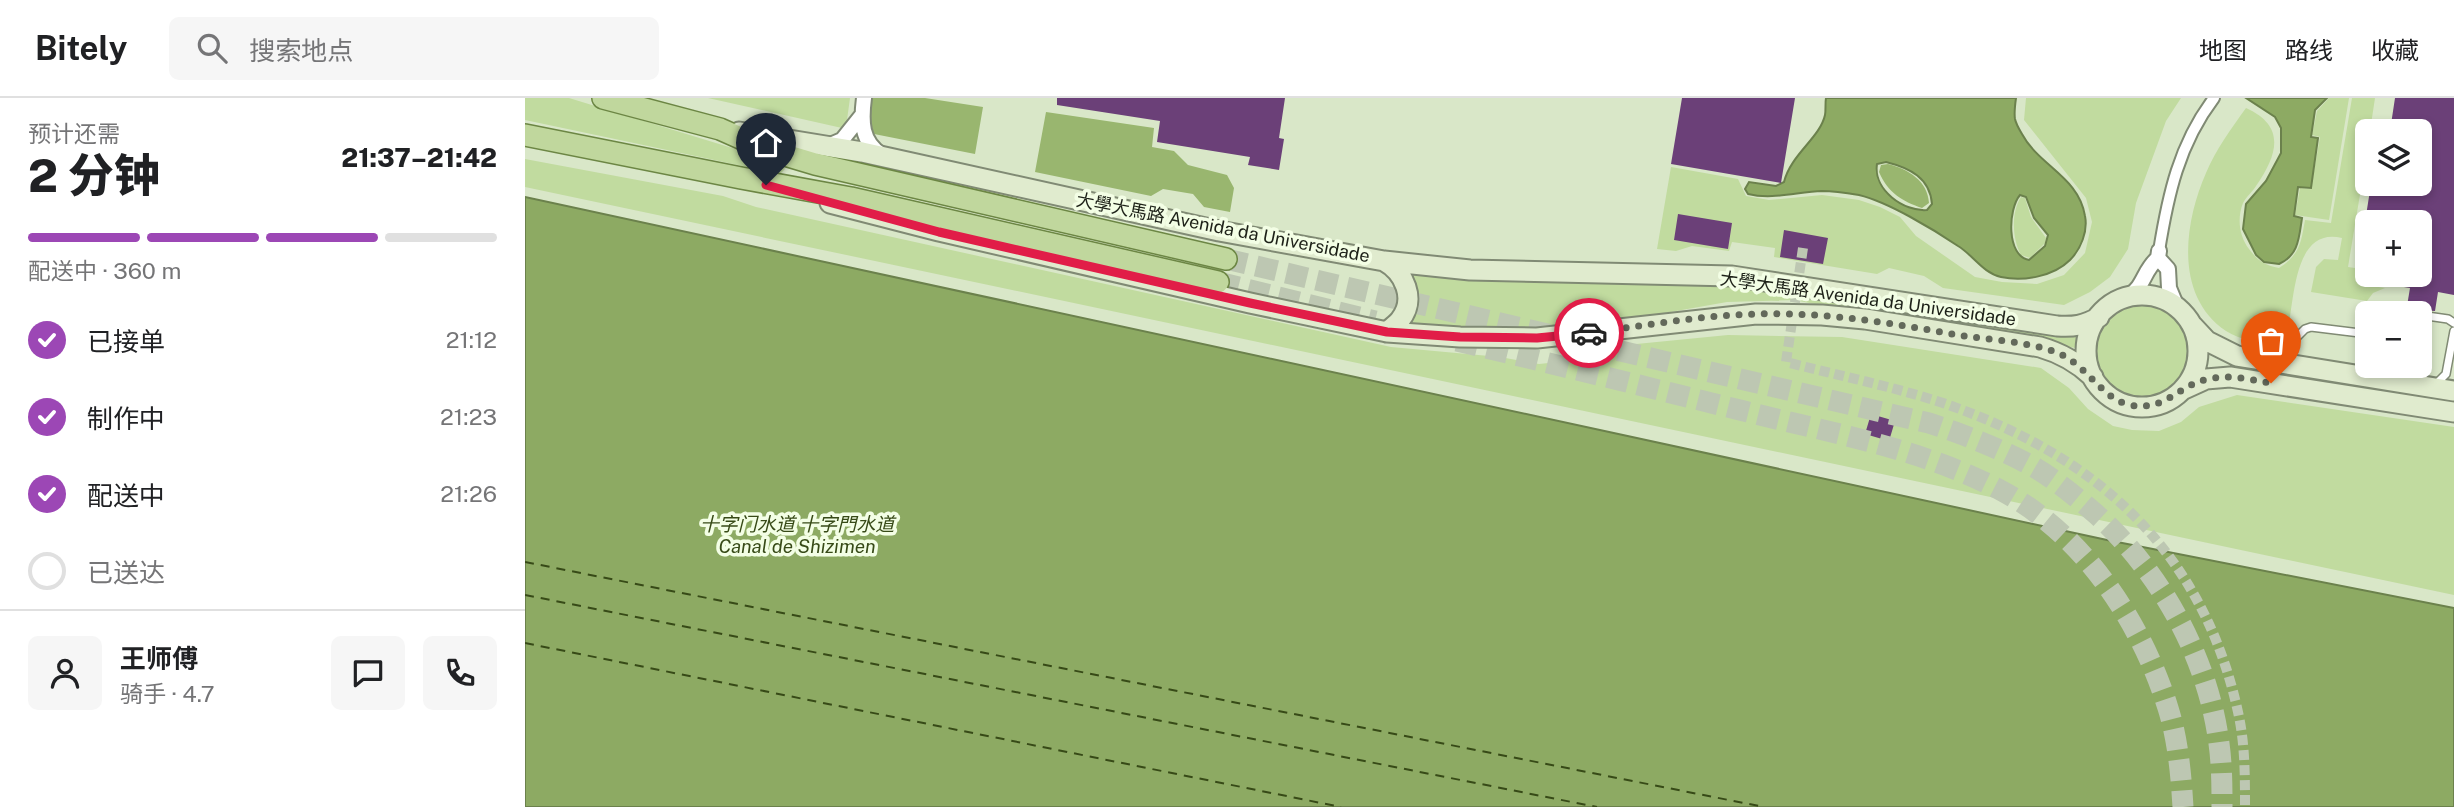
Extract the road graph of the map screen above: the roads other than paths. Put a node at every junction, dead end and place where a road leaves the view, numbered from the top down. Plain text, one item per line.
1 (603, 98) edge
2 (864, 98) edge
3 (2214, 98) edge
4 (862, 115) junction
5 (720, 130) junction
6 (525, 135) edge
7 (825, 147) junction
8 (886, 158) junction
9 (741, 178) junction
10 (2159, 255) junction
11 (1226, 259) tunnel mouth
12 (1384, 261) junction
13 (1218, 282) tunnel mouth
14 (2129, 296) junction
15 (2176, 305) junction
16 (2099, 317) junction
17 (2432, 317) edge
18 (2454, 323) edge
19 (2192, 326) junction
20 (2454, 331) edge
21 (1387, 332) junction
22 (2355, 332) edge
23 (2296, 338) dead end
24 (2093, 377) junction
25 (2429, 387) junction
26 (2183, 389) junction
27 (2454, 391) edge
28 (2454, 412) edge

1 - 5 main road, 大學大馬路 Avenida da Universidade
2 - 4 street
3 - 10 street
4 - 7 street
4 - 8 street
5 - 7 main road, 大學大馬路 Avenida da Universidade
5 - 11 main road
6 - 9 main road, 大學大馬路 Avenida da Universidade
7 - 8 main road, 大學大馬路 Avenida da Universidade
8 - 12 main road, 大學大馬路 Avenida da Universidade
9 - 13 main road
9 - 21 main road, 大學大馬路 Avenida da Universidade
10 - 14 street
10 - 15 street
12 - 16 main road, 大學大馬路 Avenida da Universidade
12 - 21 main road
14 - 15 main road
14 - 16 main road
15 - 19 main road
16 - 24 main road
17 - 18 lane
19 - 25 main road
19 - 26 main road
20 - 25 lane
21 - 24 main road, 大學大馬路 Avenida da Universidade
22 - 23 lane
24 - 26 main road
25 - 27 main road
26 - 28 main road

